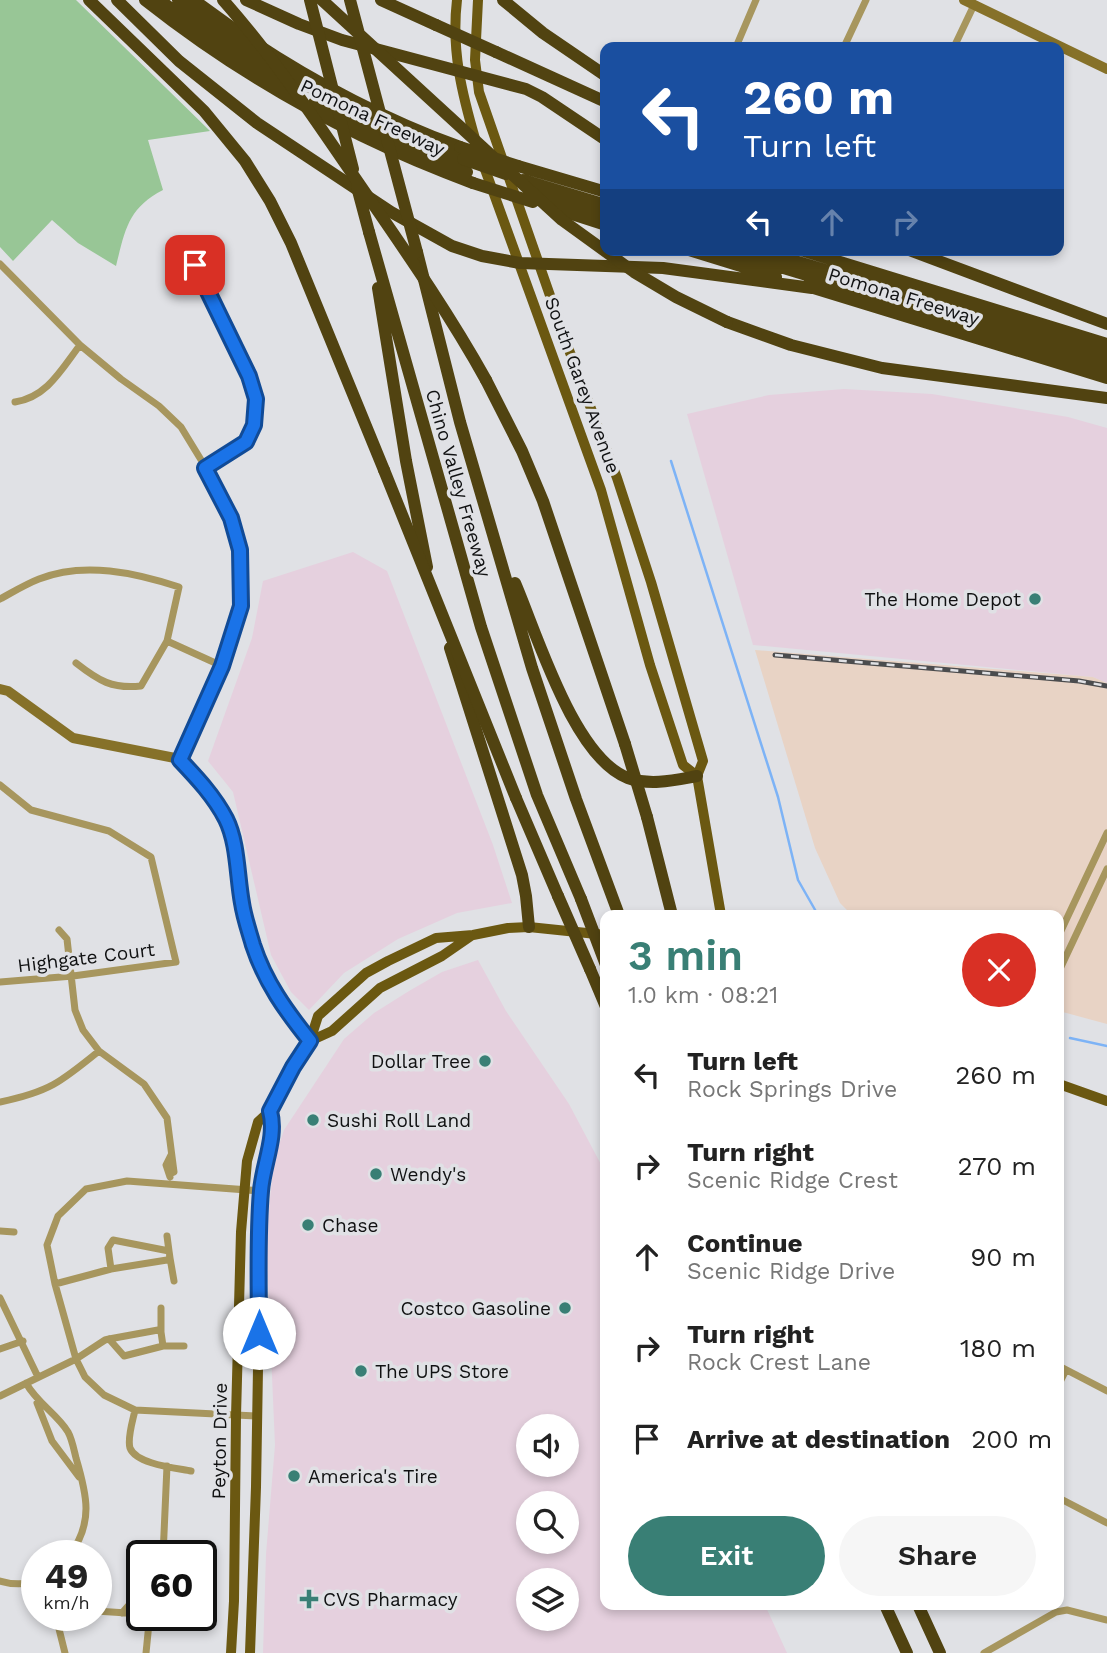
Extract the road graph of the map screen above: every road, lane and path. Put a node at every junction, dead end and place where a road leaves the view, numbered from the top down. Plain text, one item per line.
1 (89, 0) edge
2 (117, 0) edge
3 (145, 0) edge
4 (160, 0) edge
5 (178, 0) edge
6 (194, 0) edge
7 (223, 0) edge
8 (246, 0) edge
9 (310, 0) edge
10 (322, 0) edge
11 (350, 0) edge
12 (358, 0) edge
13 (381, 0) edge
14 (457, 0) edge
15 (478, 0) edge
16 (757, 0) edge
17 (866, 0) edge
18 (504, 1) edge
19 (969, 2) edge
20 (738, 42) edge
21 (846, 42) edge
22 (956, 42) edge
23 (1043, 42) edge
24 (1064, 53) edge
25 (365, 56) junction
26 (1107, 69) edge
27 (600, 72) edge
28 (458, 73) junction
29 (476, 78) junction
30 (600, 99) edge
31 (600, 136) edge
32 (462, 153) junction
33 (471, 178) junction
34 (600, 190) edge
35 (528, 191) junction
36 (600, 204) edge
37 (600, 213) edge
38 (600, 222) edge
39 (185, 242) dead end
40 (600, 247) edge
41 (612, 256) edge
42 (708, 256) edge
43 (744, 256) edge
44 (778, 256) edge
45 (820, 256) edge
46 (840, 256) edge
47 (925, 256) edge
48 (376, 261) junction
49 (520, 263) junction
50 (0, 264) edge
51 (539, 264) junction
52 (859, 268) junction
53 (812, 288) junction
54 (1107, 324) edge
55 (1107, 344) edge
56 (80, 345) junction
57 (551, 348) junction
58 (1107, 354) edge
59 (1107, 366) edge
60 (1107, 378) edge
61 (584, 391) junction
62 (1107, 398) edge
63 (15, 402) dead end
64 (205, 468) junction
65 (493, 535) junction
66 (0, 599) edge
67 (167, 641) junction
68 (76, 663) dead end
69 (222, 666) junction
70 (0, 689) edge
71 (180, 760) junction
72 (697, 776) junction
73 (0, 785) edge
74 (1107, 832) edge
75 (1107, 869) edge
76 (617, 910) edge
77 (671, 910) edge
78 (720, 910) edge
79 (1064, 924) edge
80 (529, 927) junction
81 (59, 930) dead end
82 (600, 934) edge
83 (473, 935) junction
84 (600, 949) edge
85 (1064, 960) edge
86 (73, 976) junction
87 (0, 982) edge
88 (600, 993) edge
89 (310, 1041) junction
90 (99, 1051) junction
91 (1064, 1086) edge
92 (1107, 1101) edge
93 (0, 1102) edge
94 (270, 1111) junction
95 (170, 1185) junction
96 (243, 1190) junction
97 (261, 1191) junction
98 (0, 1231) edge
99 (14, 1233) dead end
100 (167, 1236) dead end
101 (169, 1255) junction
102 (111, 1269) junction
103 (174, 1281) dead end
104 (55, 1284) junction
105 (0, 1298) edge
106 (161, 1308) dead end
107 (161, 1332) junction
108 (109, 1339) junction
109 (23, 1341) junction
110 (163, 1346) junction
111 (184, 1346) dead end
112 (0, 1349) edge
113 (76, 1359) junction
114 (1064, 1369) edge
115 (38, 1377) junction
116 (26, 1383) junction
117 (1107, 1391) edge
118 (0, 1396) edge
119 (34, 1396) junction
120 (135, 1410) junction
121 (236, 1416) junction
122 (257, 1416) junction
123 (167, 1466) junction
124 (191, 1471) dead end
125 (83, 1484) junction
126 (1064, 1501) edge
127 (1107, 1523) edge
128 (78, 1540) edge
129 (164, 1540) edge
130 (0, 1581) edge
131 (21, 1584) edge
132 (126, 1608) edge
133 (887, 1610) edge
134 (920, 1610) edge
135 (112, 1612) edge
136 (122, 1613) junction
137 (126, 1613) edge
138 (1107, 1620) edge
139 (60, 1631) edge
140 (148, 1631) edge
141 (65, 1653) edge
142 (146, 1653) edge
143 (231, 1653) edge
144 (250, 1653) edge
145 (907, 1653) edge
146 (940, 1653) edge
147 (984, 1653) edge

1 - 88 highway, bridge
2 - 49 highway
3 - 33 highway, Pomona Freeway
4 - 33 highway
5 - 32 highway
6 - 32 highway, Pomona Freeway
7 - 77 highway, bridge
8 - 28 highway
9 - 48 highway, Chino Valley Freeway, bridge
10 - 40 highway, bridge
11 - 25 highway, Chino Valley Freeway, bridge
12 - 25 highway, bridge
13 - 30 highway, bridge
14 - 28 main road, South Garey Avenue
15 - 29 main road, South Garey Avenue
16 - 20 street
17 - 21 street
18 - 27 highway
19 - 22 street
19 - 23 street
24 - 26 street
25 - 65 highway, Chino Valley Freeway, bridge
28 - 29 highway
28 - 49 main road, South Garey Avenue
29 - 31 highway
29 - 51 main road, South Garey Avenue
32 - 34 highway, Pomona Freeway, bridge
32 - 35 highway, bridge
33 - 35 highway, Pomona Freeway, bridge
35 - 36 highway
35 - 37 highway
35 - 38 highway, Pomona Freeway
39 - 64 street
41 - 62 highway, bridge
42 - 53 highway, Pomona Freeway
43 - 59 highway
44 - 58 highway
45 - 52 highway, Pomona Freeway
46 - 52 highway
47 - 54 highway
48 - 80 highway
48 - 84 highway, Chino Valley Freeway, bridge
49 - 51 highway
49 - 57 main road, South Garey Avenue
50 - 56 street
51 - 53 highway
51 - 61 main road, South Garey Avenue
52 - 55 highway, Pomona Freeway
53 - 60 highway, Pomona Freeway
56 - 63 street
56 - 64 street
57 - 61 main road
57 - 72 main road, South Garey Avenue
61 - 72 main road, South Garey Avenue
64 - 69 street
65 - 72 highway
65 - 76 highway, Chino Valley Freeway
66 - 67 street
67 - 68 street
67 - 69 street
69 - 71 street
70 - 71 street
71 - 89 street
72 - 78 main road, South Garey Avenue
73 - 86 street, Highgate Court
74 - 79 street
75 - 85 street
80 - 82 main road, Peyton Drive
80 - 83 main road, Peyton Drive
81 - 86 street
83 - 89 main road, Peyton Drive
83 - 89 main road, Peyton Drive
86 - 87 street, Highgate Court
86 - 90 street
89 - 94 main road, Peyton Drive
90 - 93 street
90 - 95 street
91 - 92 main road
94 - 96 main road, Peyton Drive
94 - 97 main road, Peyton Drive
95 - 96 street
95 - 104 street
96 - 97 street
96 - 121 main road, Peyton Drive
97 - 122 main road, Peyton Drive
98 - 99 street
100 - 101 street
101 - 102 street
101 - 102 street
101 - 103 street
102 - 104 street
104 - 113 street
105 - 109 street
106 - 107 street
107 - 108 street
107 - 110 street
108 - 110 street
108 - 113 street
109 - 112 street
109 - 115 street
110 - 111 street
113 - 115 street
113 - 120 street
114 - 117 street
115 - 116 street
116 - 118 street
116 - 119 street
119 - 125 street
119 - 125 street
120 - 121 street
120 - 123 street
121 - 122 street
121 - 143 main road, Peyton Drive
122 - 144 main road, Peyton Drive
123 - 124 street
123 - 129 street
125 - 128 street
126 - 127 street
130 - 131 street
132 - 136 street
133 - 145 highway
134 - 146 highway
135 - 136 street
136 - 137 street
138 - 147 street
139 - 141 street
140 - 142 street

